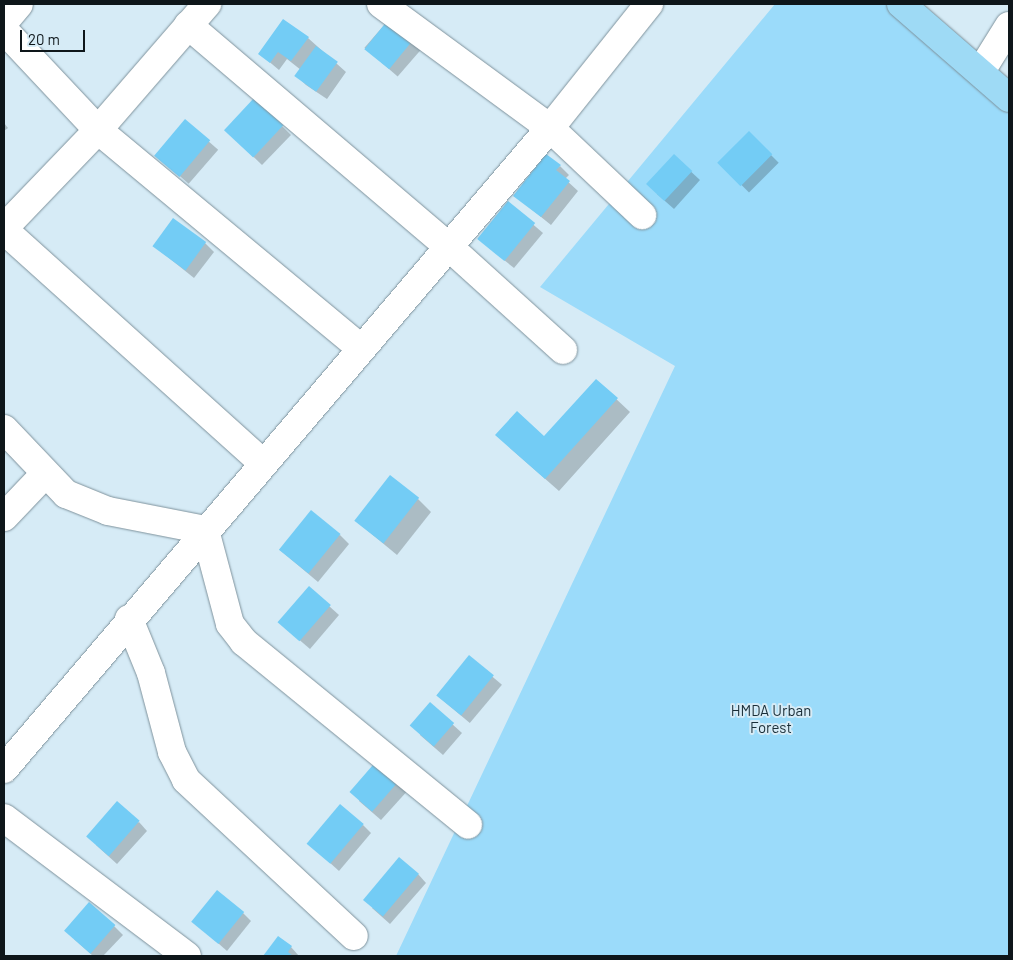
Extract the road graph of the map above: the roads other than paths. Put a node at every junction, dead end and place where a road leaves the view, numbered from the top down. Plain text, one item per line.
1 (19, 4) edge
2 (207, 4) edge
3 (381, 4) edge
4 (649, 4) edge
5 (901, 4) edge
6 (4, 22) edge
7 (188, 25) junction
8 (1009, 26) edge
9 (4, 30) edge
10 (981, 71) junction
11 (1009, 98) edge
12 (550, 128) junction
13 (98, 130) junction
14 (642, 215) dead end
15 (4, 229) edge
16 (448, 246) junction
17 (361, 348) junction
18 (563, 350) dead end
19 (4, 429) edge
20 (263, 463) junction
21 (45, 474) junction
22 (4, 517) edge
23 (205, 530) junction
24 (128, 618) junction
25 (4, 769) edge
26 (4, 818) edge
27 (468, 825) dead end
28 (354, 936) dead end
29 (187, 956) edge

1 - 6 street
2 - 7 street
3 - 12 street
4 - 12 street
5 - 10 main road
7 - 13 street
7 - 16 street
8 - 10 street
9 - 13 street
10 - 11 main road
12 - 14 street
12 - 16 street
13 - 15 street
13 - 17 street
15 - 20 street
16 - 17 street
16 - 18 street
17 - 20 street
19 - 21 street
20 - 23 street
21 - 22 street
21 - 23 street
23 - 24 street
23 - 27 street
24 - 25 street
24 - 28 street
26 - 29 street

